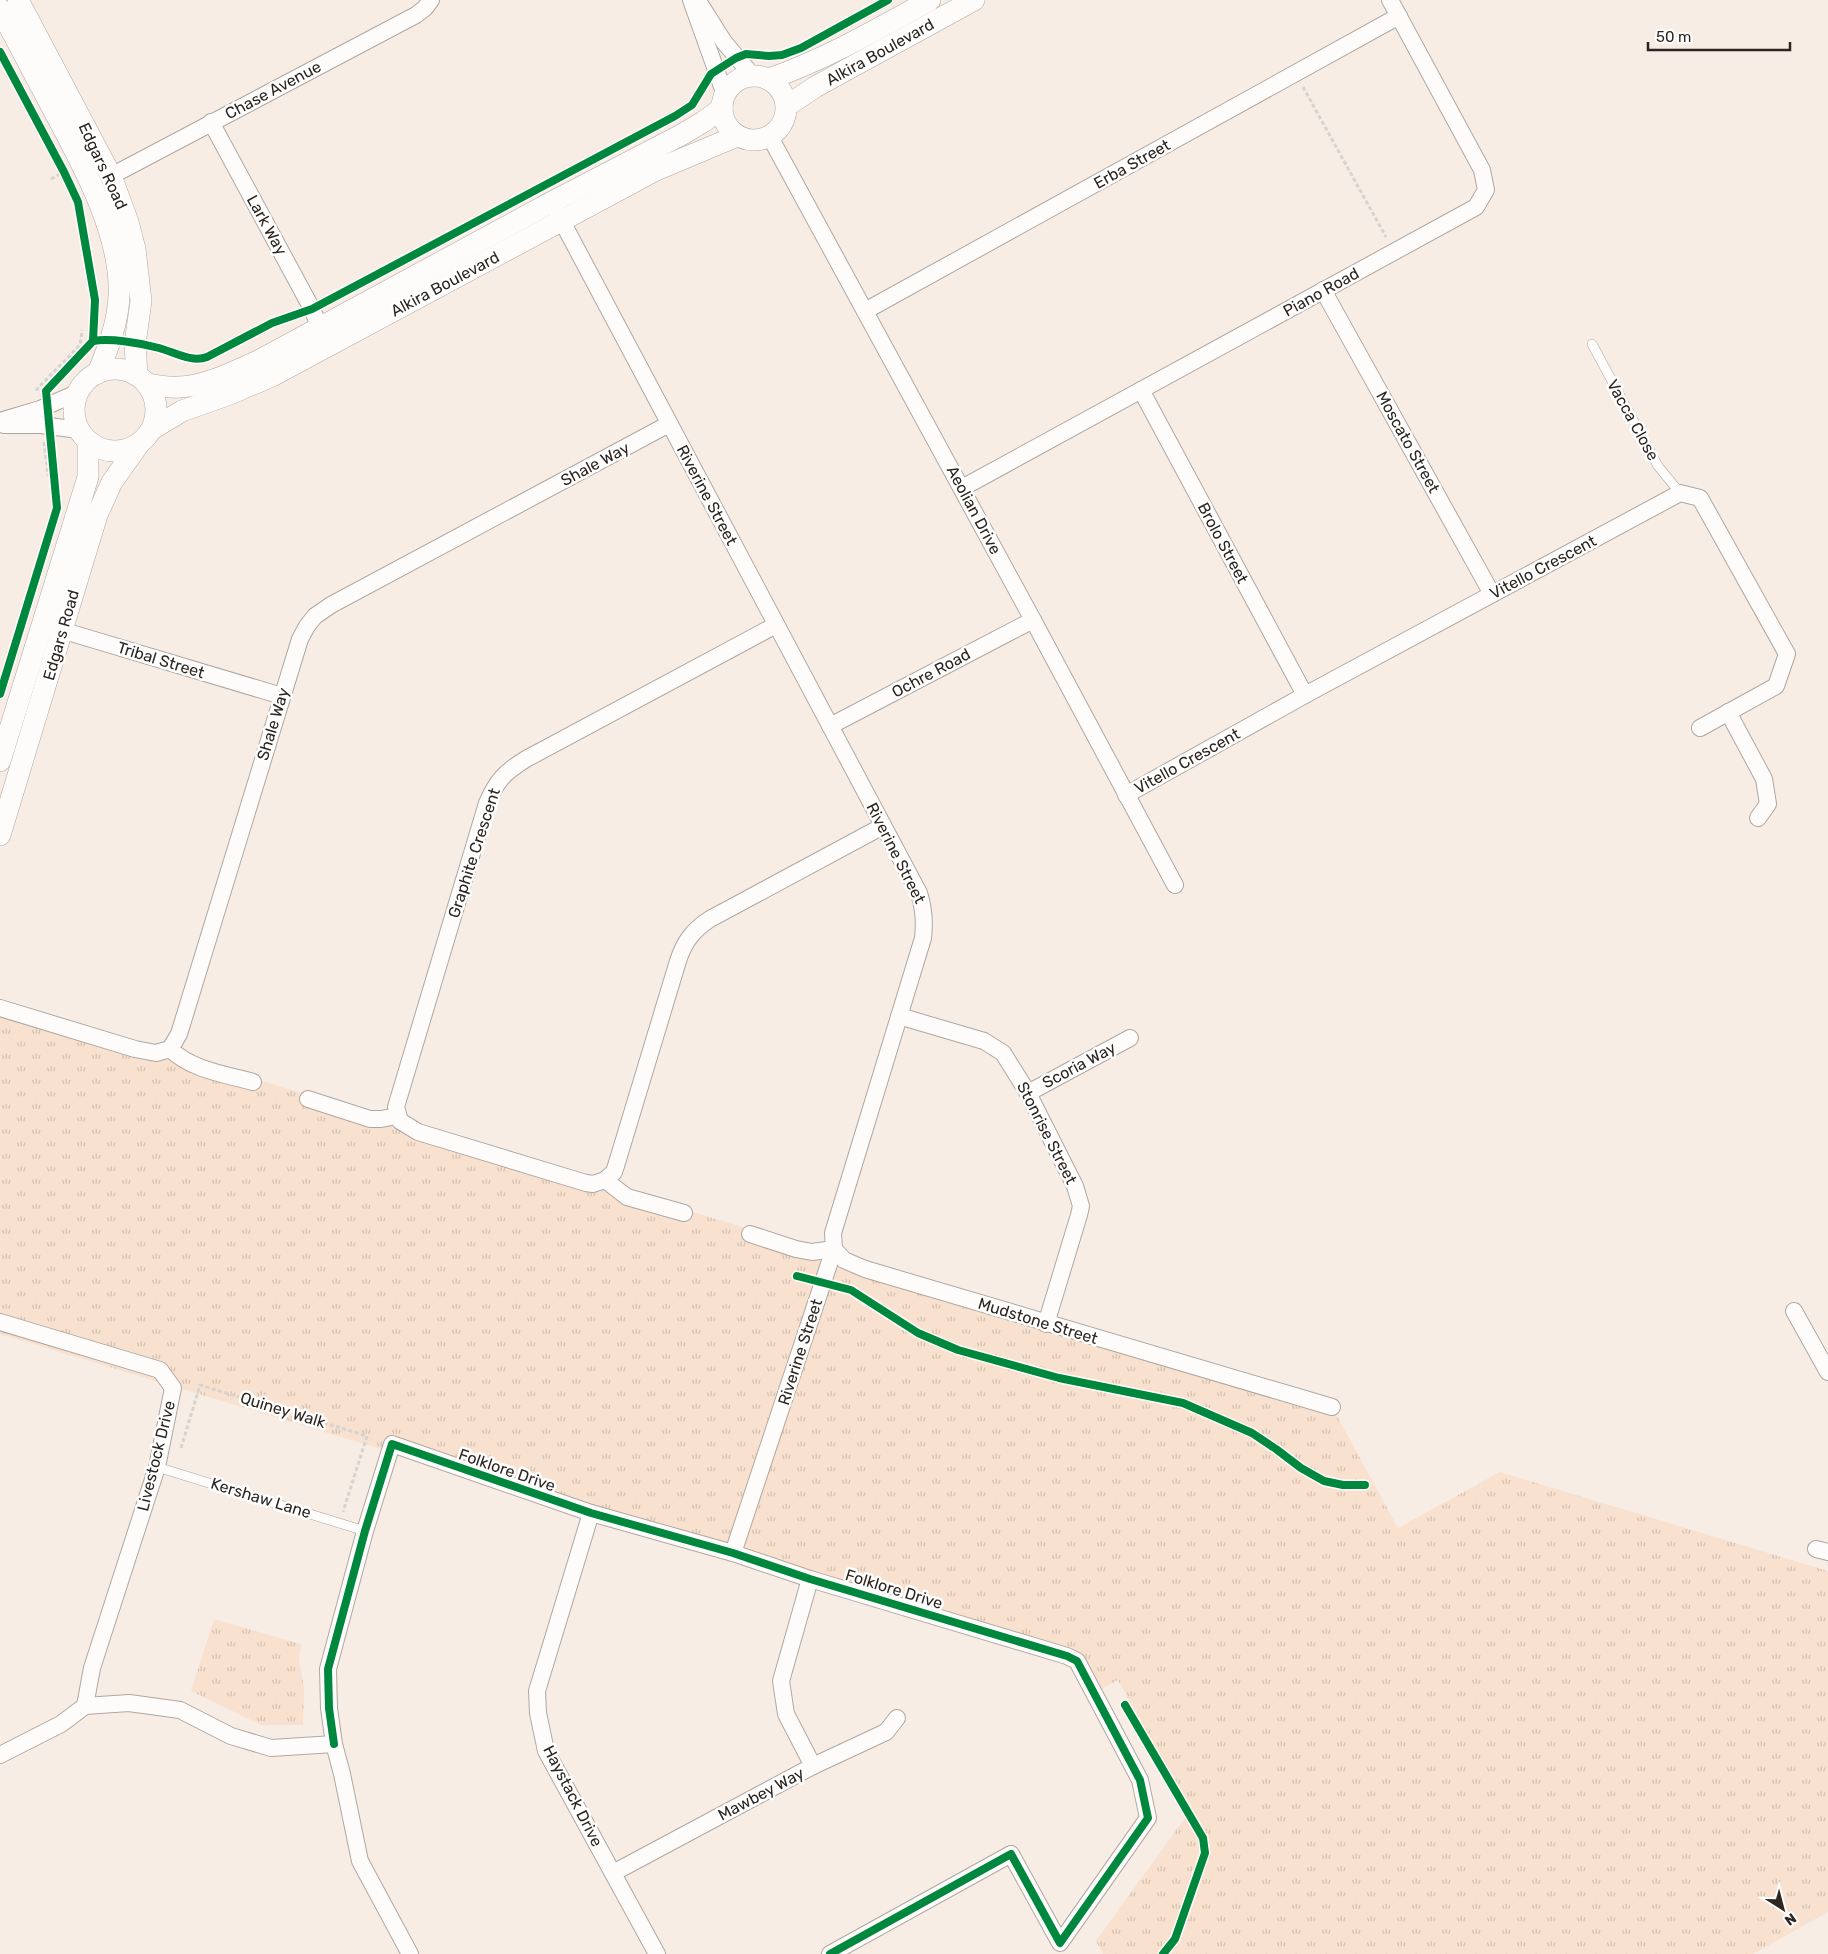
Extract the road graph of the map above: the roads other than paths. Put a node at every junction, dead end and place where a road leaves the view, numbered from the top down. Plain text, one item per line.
1 (18, 0) edge
2 (431, 0) edge
3 (691, 0) edge
4 (697, 0) edge
5 (930, 0) edge
6 (974, 0) edge
7 (1390, 0) edge
8 (0, 9) edge
9 (1399, 16) junction
10 (761, 77) junction
11 (723, 101) junction
12 (787, 106) junction
13 (211, 122) junction
14 (737, 136) junction
15 (770, 137) junction
16 (111, 176) junction
17 (552, 202) junction
18 (562, 222) junction
19 (1323, 290) junction
20 (865, 311) junction
21 (320, 328) junction
22 (1592, 344) dead end
23 (98, 373) junction
24 (142, 380) junction
25 (1141, 390) junction
26 (79, 392) junction
27 (0, 421) edge
28 (669, 424) junction
29 (0, 425) edge
30 (84, 436) junction
31 (146, 437) junction
32 (962, 488) junction
33 (1680, 493) junction
34 (1492, 594) junction
35 (1033, 620) junction
36 (41, 625) junction
37 (776, 625) junction
38 (63, 630) junction
39 (1305, 695) junction
40 (282, 696) junction
41 (1728, 712) junction
42 (830, 726) junction
43 (1700, 728) dead end
44 (0, 761) edge
45 (1126, 795) junction
46 (1758, 818) dead end
47 (883, 826) junction
48 (0, 835) edge
49 (1175, 885) dead end
50 (0, 1008) edge
51 (899, 1016) junction
52 (1130, 1038) dead end
53 (170, 1049) junction
54 (253, 1082) dead end
55 (1028, 1093) junction
56 (308, 1099) dead end
57 (397, 1116) junction
58 (605, 1180) junction
59 (684, 1213) dead end
60 (750, 1234) dead end
61 (834, 1249) junction
62 (1794, 1311) dead end
63 (0, 1322) edge
64 (1046, 1324) junction
65 (1828, 1372) edge
66 (1332, 1407) dead end
67 (157, 1467) junction
68 (592, 1513) junction
69 (365, 1531) junction
70 (734, 1553) junction
71 (810, 1579) junction
72 (85, 1706) junction
73 (897, 1718) dead end
74 (334, 1744) junction
75 (0, 1755) edge
76 (814, 1766) junction
77 (613, 1873) junction
78 (1063, 1949) edge
79 (410, 1954) edge
80 (657, 1954) edge
81 (830, 1954) edge

1 - 16 street, Edgars Road
2 - 13 street, Chase Avenue
3 - 11 street
4 - 10 street
5 - 10 street, Alkira Boulevard
6 - 12 street, Alkira Boulevard
7 - 9 street, Piano Road
8 - 23 street, Edgars Road
9 - 19 street, Piano Road
9 - 20 street, Erba Street
10 - 11 street
10 - 12 street
11 - 14 street
11 - 17 street, Alkira Boulevard
12 - 15 street
13 - 16 street, Chase Avenue
13 - 21 street, Lark Way
14 - 15 street
14 - 18 street, Alkira Boulevard
15 - 20 street, Aeolian Drive
16 - 24 street, Edgars Road
17 - 18 street, Riverine Street
17 - 21 street, Alkira Boulevard
18 - 28 street, Riverine Street
18 - 31 street, Alkira Boulevard
19 - 25 street, Piano Road
19 - 34 street, Moscato Street
20 - 32 street, Aeolian Drive
21 - 24 street, Alkira Boulevard
22 - 33 lane, Vacca Close
23 - 24 street
23 - 26 street
24 - 31 street
25 - 32 street, Piano Road
25 - 39 street, Brolo Street
26 - 27 street
26 - 30 street
28 - 37 street, Riverine Street
28 - 40 street, Shale Way
29 - 30 street
30 - 31 street
30 - 36 street, Edgars Road
31 - 38 street, Edgars Road
32 - 35 street, Aeolian Drive
33 - 34 street, Vitello Crescent
33 - 41 street
34 - 39 street, Vitello Crescent
35 - 42 street, Ochre Road
35 - 45 street, Aeolian Drive
36 - 38 street, Tribal Street
36 - 44 street, Edgars Road
37 - 42 street, Riverine Street
37 - 57 street, Graphite Crescent
38 - 40 street, Tribal Street
38 - 48 street, Edgars Road
39 - 45 street, Vitello Crescent
40 - 53 street, Shale Way
41 - 43 street
41 - 46 street
42 - 47 street, Riverine Street
45 - 49 street, Aeolian Drive
47 - 51 street, Riverine Street
47 - 58 street
50 - 53 street
51 - 55 street, Stonrise Street
51 - 61 street, Riverine Street
52 - 55 street, Scoria Way
53 - 54 street
55 - 64 street, Stonrise Street
56 - 57 street
57 - 58 street
58 - 59 street
60 - 61 street
61 - 64 street, Mudstone Street
61 - 70 street, Riverine Street
62 - 65 street
63 - 67 street, Livestock Drive
64 - 66 street, Mudstone Street
67 - 69 lane, Kershaw Lane
67 - 72 street, Livestock Drive
68 - 69 street, Folklore Drive
68 - 70 street, Folklore Drive
68 - 77 street, Haystack Drive
69 - 74 street, Folklore Drive
70 - 71 street, Folklore Drive
71 - 76 street, Mawbey Way
71 - 78 street, Folklore Drive
72 - 74 street
72 - 75 street
73 - 76 street
74 - 79 street, Folklore Drive
76 - 77 street, Mawbey Way
77 - 80 street, Haystack Drive
78 - 81 street, Folklore Drive

